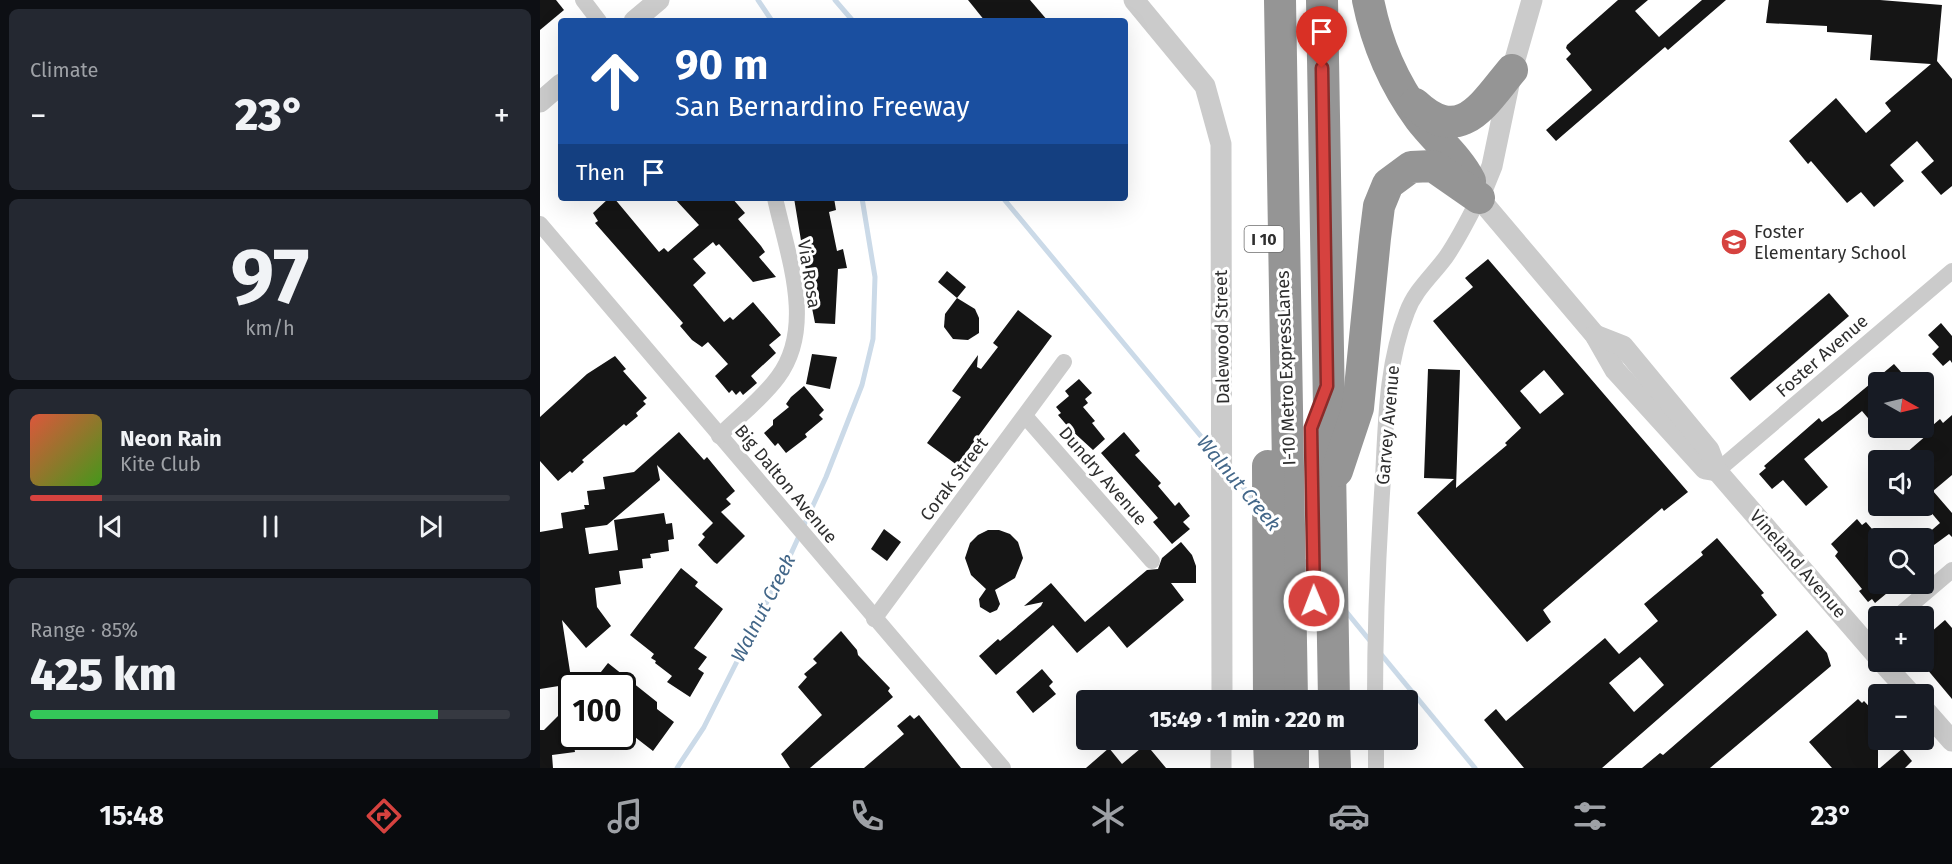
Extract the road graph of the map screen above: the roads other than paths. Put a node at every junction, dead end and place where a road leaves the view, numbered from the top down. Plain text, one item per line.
1 (583, 0) edge
2 (659, 0) edge
3 (1134, 0) edge
4 (1260, 0) edge
5 (1280, 0) edge
6 (1322, 0) edge
7 (1368, 0) edge
8 (1532, 0) edge
9 (597, 18) edge
10 (638, 18) edge
11 (1512, 70) junction
12 (558, 87) edge
13 (1402, 92) junction
14 (540, 102) edge
15 (1479, 198) junction
16 (776, 201) edge
17 (540, 224) edge
18 (1952, 270) edge
19 (1064, 362) dead end
20 (1327, 386) junction
21 (1025, 416) junction
22 (719, 436) junction
23 (1717, 471) junction
24 (1331, 492) junction
25 (1322, 544) junction
26 (1152, 561) dead end
27 (1952, 570) edge
28 (1910, 606) edge
29 (874, 619) junction
30 (1324, 634) junction
31 (1868, 638) edge
32 (1891, 672) edge
33 (1902, 684) edge
34 (1222, 690) edge
35 (1269, 690) edge
36 (1292, 690) edge
37 (1317, 690) edge
38 (1332, 690) edge
39 (1375, 690) edge
40 (1934, 721) edge
41 (1952, 741) edge
42 (1221, 750) edge
43 (1269, 750) edge
44 (1293, 750) edge
45 (1317, 750) edge
46 (1334, 750) edge
47 (1376, 750) edge
48 (1003, 768) edge
49 (1221, 768) edge
50 (1270, 768) edge
51 (1293, 768) edge
52 (1317, 768) edge
53 (1335, 768) edge
54 (1376, 768) edge

1 - 9 street
2 - 10 street
3 - 34 street, Dalewood Street
4 - 35 highway, I 10
5 - 36 highway, I-10 Metro ExpressLanes
6 - 20 highway
7 - 13 highway
8 - 11 street, Garvey Avenue
11 - 13 highway
11 - 15 street, Garvey Avenue
12 - 14 street
13 - 15 highway
15 - 23 street, Vineland Avenue
15 - 24 highway
15 - 39 street, Garvey Avenue
16 - 22 street, Via Rosa
17 - 22 street, Big Dalton Avenue
18 - 23 street, Foster Avenue
19 - 21 street, Corak Street
20 - 24 highway
20 - 25 highway, I-10 Metro ExpressLanes
21 - 26 street, Dundry Avenue
21 - 29 street, Corak Street
22 - 29 street, Big Dalton Avenue
23 - 31 street, Vineland Avenue
24 - 25 highway
25 - 30 highway
27 - 28 street
29 - 48 street, Big Dalton Avenue
30 - 37 highway
30 - 38 highway
32 - 33 street
40 - 41 street
42 - 49 street
43 - 50 highway
44 - 51 highway
45 - 52 highway
46 - 53 highway
47 - 54 street

